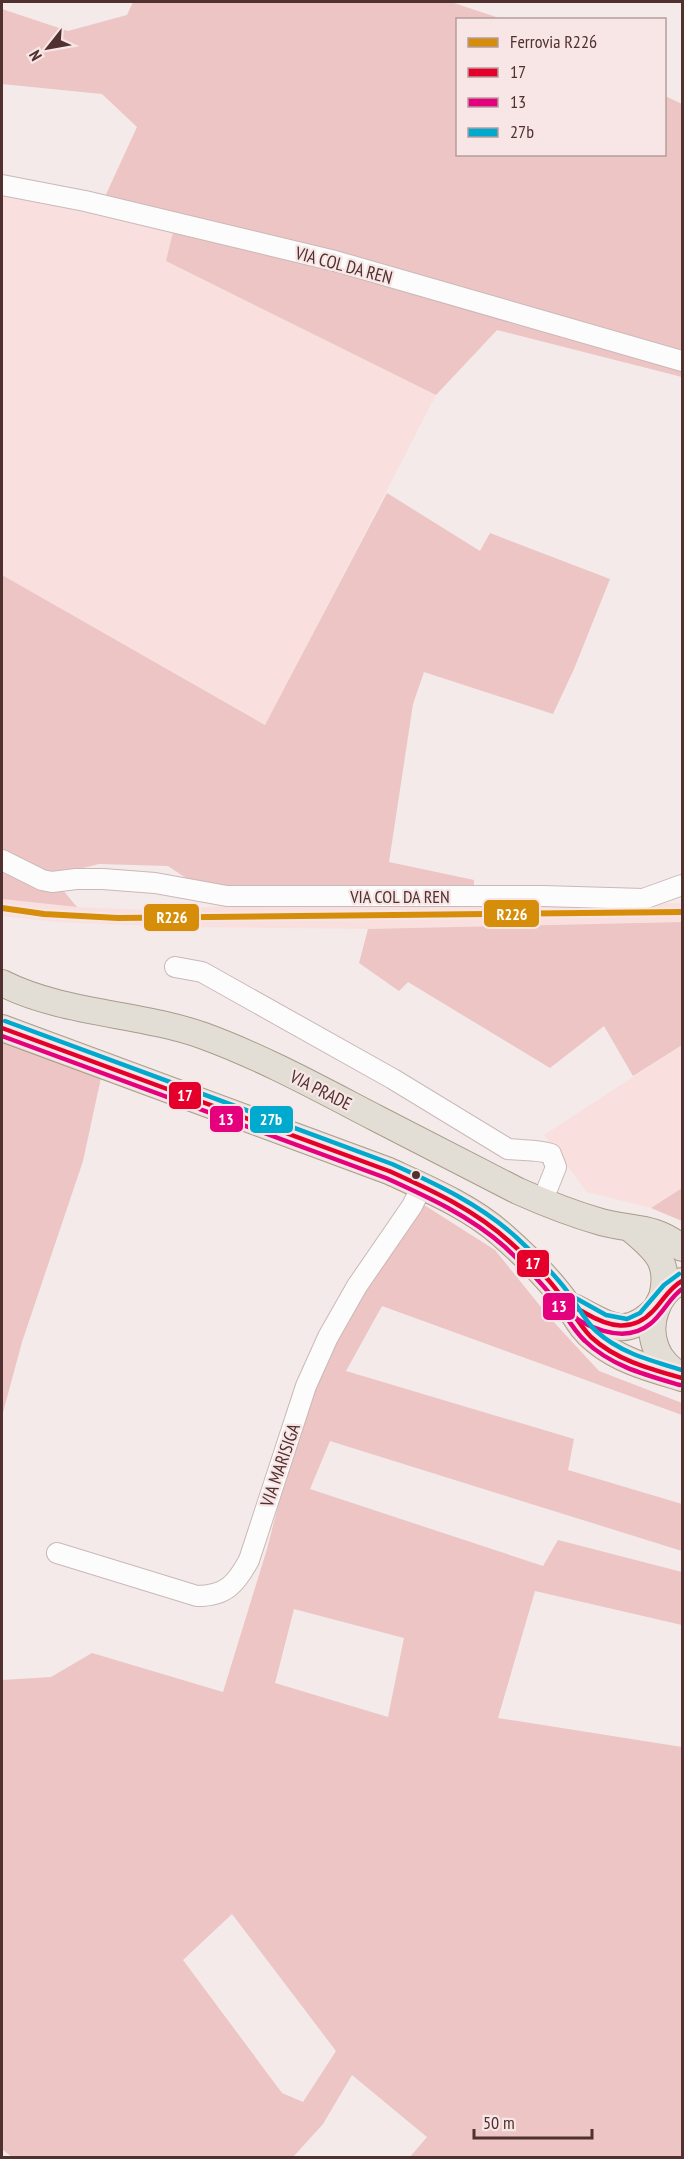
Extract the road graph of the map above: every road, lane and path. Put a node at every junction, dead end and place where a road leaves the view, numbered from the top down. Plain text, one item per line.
1 (2, 184) edge
2 (682, 361) edge
3 (2, 860) edge
4 (682, 885) edge
5 (175, 967) dead end
6 (2, 983) edge
7 (2, 1028) edge
8 (422, 1186) junction
9 (542, 1202) junction
10 (629, 1228) junction
11 (682, 1248) edge
12 (682, 1281) edge
13 (659, 1303) junction
14 (567, 1304) junction
15 (682, 1378) edge
16 (57, 1553) dead end

1 - 2 street, VIA COL DA REN
3 - 4 street, VIA COL DA REN
5 - 9 street
6 - 9 main road, VIA PRADE
7 - 8 main road
8 - 14 main road
8 - 16 street, VIA MARISIGA
9 - 10 main road, VIA PRADE
10 - 11 main road, VIA PRADE
10 - 13 main road, VIA PRADE
12 - 13 main road
13 - 14 main road
13 - 15 main road
14 - 15 main road

